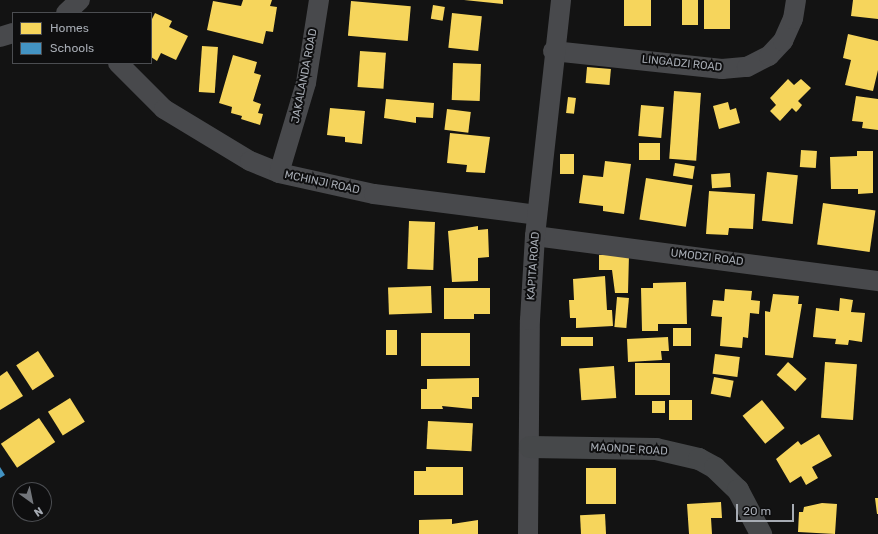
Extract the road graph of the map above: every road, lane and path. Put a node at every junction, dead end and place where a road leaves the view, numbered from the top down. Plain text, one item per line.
1 (319, 0) edge
2 (561, 0) edge
3 (796, 0) edge
4 (12, 33) edge
5 (0, 37) edge
6 (553, 51) junction
7 (119, 64) edge
8 (279, 173) junction
9 (537, 215) junction
10 (535, 236) junction
11 (878, 281) edge
12 (530, 447) junction
13 (528, 534) edge
14 (761, 534) edge

1 - 8 street, JAKALANDA ROAD
2 - 6 street, KAPITA ROAD
3 - 6 street, LINGADZI ROAD
4 - 5 street
6 - 9 street, KAPITA ROAD
7 - 8 street, MCHINJI ROAD
8 - 9 street, MCHINJI ROAD
9 - 10 street, KAPITA ROAD
10 - 11 street, UMODZI ROAD
10 - 12 street, KAPITA ROAD
12 - 13 street, KAPITA ROAD
12 - 14 street, MAONDE ROAD

